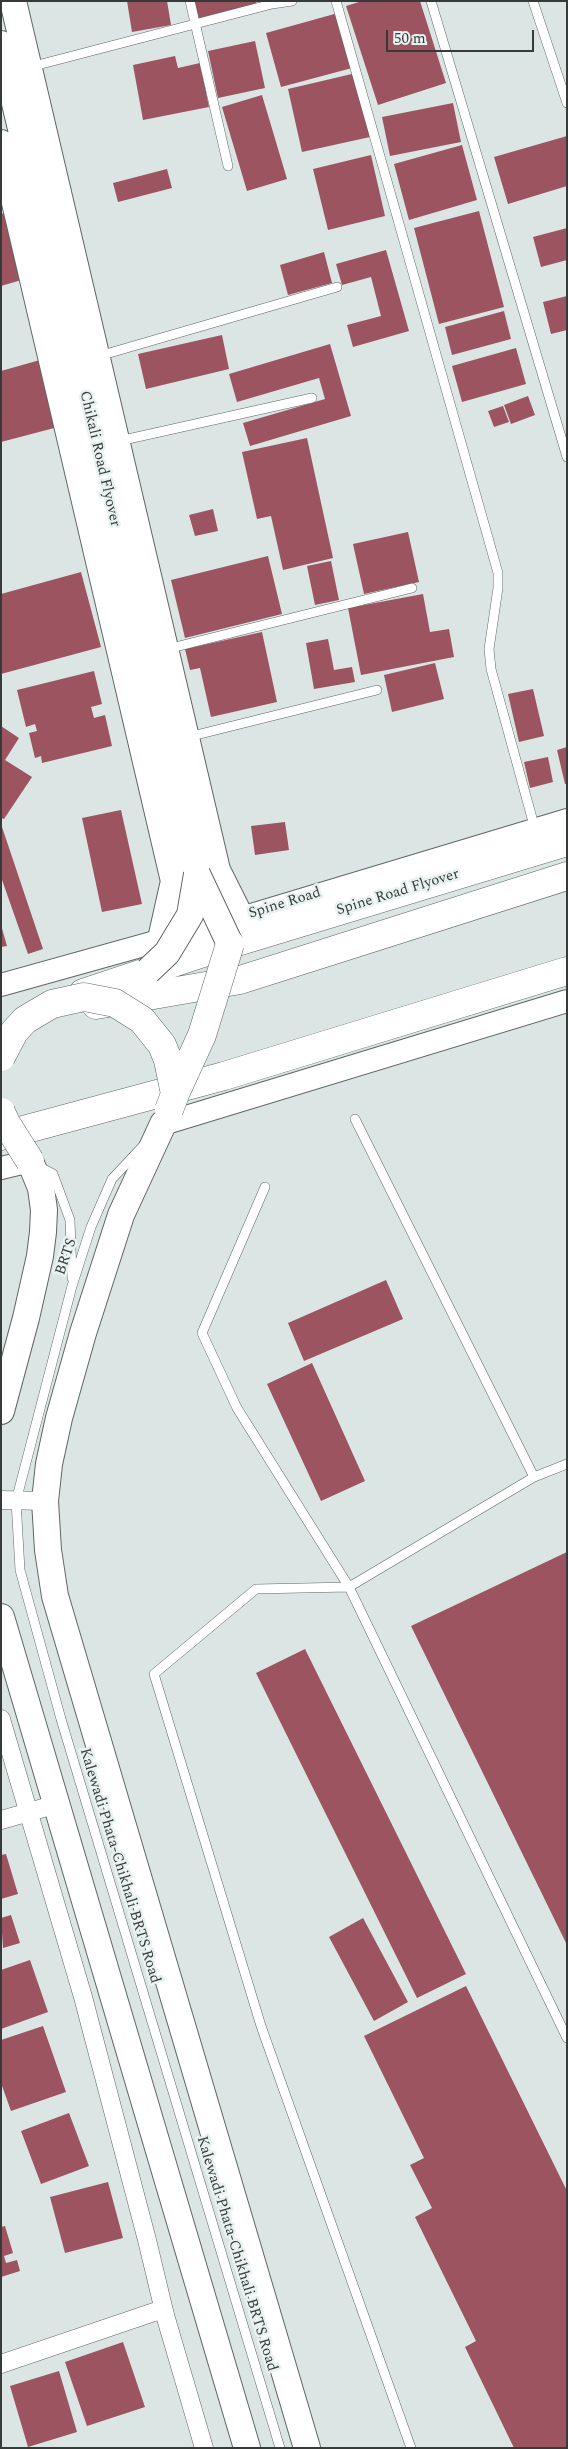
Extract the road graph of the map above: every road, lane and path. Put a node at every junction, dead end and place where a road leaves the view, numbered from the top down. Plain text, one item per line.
1 (14, 1) edge
2 (190, 1) edge
3 (292, 1) edge
4 (336, 1) edge
5 (431, 1) edge
6 (533, 1) edge
7 (271, 2) edge
8 (196, 25) junction
9 (1, 44) edge
10 (29, 68) junction
11 (567, 103) edge
12 (1, 144) edge
13 (228, 166) dead end
14 (336, 287) dead end
15 (97, 357) junction
16 (312, 398) dead end
17 (117, 442) junction
18 (567, 457) edge
19 (412, 588) dead end
20 (165, 650) junction
21 (377, 690) dead end
22 (186, 737) junction
23 (567, 820) edge
24 (535, 829) junction
25 (567, 842) edge
26 (196, 874) junction
27 (567, 876) edge
28 (241, 918) junction
29 (161, 939) junction
30 (230, 944) junction
31 (148, 971) junction
32 (567, 971) edge
33 (1, 985) edge
34 (68, 999) junction
35 (567, 1000) edge
36 (6, 1030) edge
37 (1, 1057) edge
38 (169, 1109) junction
39 (1, 1112) edge
40 (356, 1119) dead end
41 (1, 1136) edge
42 (30, 1161) junction
43 (1, 1168) edge
44 (265, 1186) dead end
45 (72, 1286) junction
46 (1, 1411) edge
47 (567, 1464) edge
48 (534, 1477) junction
49 (9, 1501) edge
50 (45, 1501) junction
51 (349, 1587) junction
52 (1, 1617) edge
53 (1, 1719) edge
54 (57, 1804) junction
55 (29, 1811) junction
56 (1, 1820) edge
57 (567, 2038) edge
58 (163, 2308) junction
59 (1, 2364) edge
60 (204, 2448) edge
61 (246, 2448) edge
62 (280, 2448) edge
63 (306, 2448) edge
64 (411, 2448) edge

1 - 10 main road
2 - 8 lane
3 - 7 lane
4 - 24 lane
5 - 18 lane
6 - 11 lane
7 - 8 lane
8 - 10 lane
8 - 13 lane
9 - 26 main road, Chikali Road Flyover
10 - 15 main road
12 - 29 main road
14 - 15 lane
15 - 17 main road
16 - 17 lane
17 - 20 main road
19 - 20 lane
20 - 22 main road
21 - 22 lane
22 - 28 main road
23 - 24 street, Spine Road
24 - 28 street, Spine Road
25 - 30 main road, Spine Road Flyover
26 - 30 main road, Chikali Road Flyover, bridge
26 - 31 main road, Chikali Road Flyover, bridge
27 - 36 main road
28 - 29 street, Spine Road
29 - 33 street, Spine Road
30 - 31 main road, Spine Road Flyover, bridge
30 - 38 main road, bridge
31 - 34 main road, Spine Road Flyover, bridge
32 - 41 main road
34 - 36 main road, Spine Road Flyover, bridge
34 - 38 main road, Spine Road Flyover, bridge
35 - 38 street
36 - 37 main road, Spine Road Flyover, bridge
38 - 45 lane, BRTS
38 - 50 main road
39 - 42 main road, bridge
40 - 48 lane
42 - 43 street
42 - 45 lane, BRTS
42 - 46 main road
44 - 51 lane
45 - 49 lane, Kalewadi Phata-Chikhali BRTS Road
47 - 48 lane
48 - 51 lane
49 - 50 street
49 - 62 lane, Kalewadi Phata-Chikhali BRTS Road
50 - 63 main road
51 - 57 lane
51 - 64 lane
52 - 54 main road
53 - 55 street
54 - 55 street
54 - 61 main road
55 - 56 street
55 - 58 street
58 - 59 street
58 - 60 street

